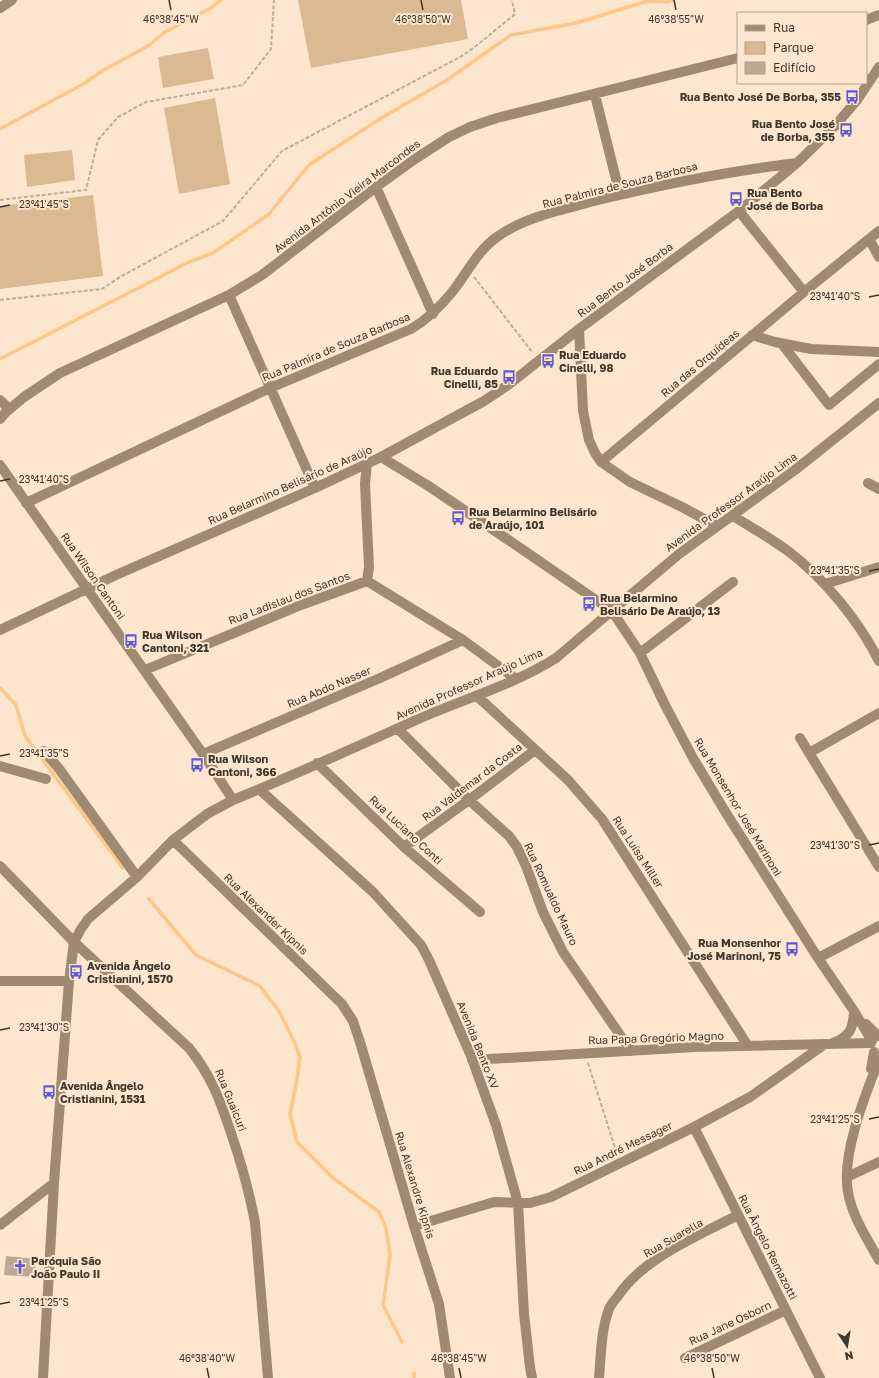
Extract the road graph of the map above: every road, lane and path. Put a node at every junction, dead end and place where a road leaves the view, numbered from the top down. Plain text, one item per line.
1 (12, 0) edge
2 (274, 0) edge
3 (512, 0) edge
4 (0, 8) edge
5 (879, 15) edge
6 (867, 20) edge
7 (737, 58) edge
8 (877, 72) edge
9 (595, 95) junction
10 (797, 163) junction
11 (376, 187) junction
12 (620, 195) junction
13 (0, 200) edge
14 (739, 211) junction
15 (879, 231) edge
16 (869, 239) junction
17 (879, 257) edge
18 (468, 269) junction
19 (804, 292) junction
20 (228, 295) junction
21 (0, 300) edge
22 (433, 314) junction
23 (579, 329) junction
24 (752, 335) junction
25 (782, 344) junction
26 (879, 352) edge
27 (539, 360) junction
28 (879, 364) edge
29 (270, 388) junction
30 (0, 400) edge
31 (879, 402) edge
32 (9, 409) junction
33 (0, 419) edge
34 (381, 457) junction
35 (602, 462) junction
36 (367, 463) junction
37 (0, 465) edge
38 (868, 483) dead end
39 (315, 488) junction
40 (879, 489) edge
41 (26, 503) junction
42 (733, 516) junction
43 (717, 526) junction
44 (879, 567) edge
45 (367, 581) junction
46 (733, 582) dead end
47 (825, 584) junction
48 (88, 589) junction
49 (612, 611) junction
50 (0, 630) edge
51 (464, 640) junction
52 (640, 653) junction
53 (879, 661) edge
54 (144, 670) junction
55 (516, 679) junction
56 (477, 696) junction
57 (879, 713) edge
58 (398, 729) junction
59 (800, 738) dead end
60 (535, 750) junction
61 (44, 751) dead end
62 (809, 753) junction
63 (203, 754) junction
64 (317, 763) junction
65 (0, 766) edge
66 (46, 779) dead end
67 (259, 789) junction
68 (233, 800) junction
69 (469, 800) junction
70 (173, 840) junction
71 (404, 846) junction
72 (0, 866) edge
73 (879, 867) edge
74 (137, 877) junction
75 (480, 912) dead end
76 (879, 926) edge
77 (74, 942) junction
78 (818, 958) junction
79 (0, 981) edge
80 (69, 981) junction
81 (342, 1004) joint
82 (854, 1011) junction
83 (832, 1044) junction
84 (748, 1046) junction
85 (875, 1046) edge
86 (631, 1051) junction
87 (585, 1052) junction
88 (472, 1060) junction
89 (694, 1127) junction
90 (879, 1162) edge
91 (620, 1163) junction
92 (847, 1177) junction
93 (54, 1183) junction
94 (518, 1203) junction
95 (738, 1215) junction
96 (0, 1225) edge
97 (414, 1226) junction
98 (878, 1256) edge
99 (786, 1310) junction
100 (685, 1358) dead end
101 (43, 1378) edge
102 (268, 1378) edge
103 (450, 1378) edge
104 (532, 1378) edge
105 (599, 1378) edge
106 (820, 1378) edge

1 - 4 street
2 - 13 path
3 - 21 path
5 - 6 street
7 - 9 street, Avenida Antônio Vieira Marcondes
8 - 10 street, Rua Bento José Borba
9 - 11 street, Avenida Antônio Vieira Marcondes
9 - 12 street
10 - 12 street, Rua Palmira de Souza Barbosa
10 - 14 street, Rua Bento José Borba
11 - 20 street, Avenida Antônio Vieira Marcondes
11 - 22 street
12 - 18 street, Rua Palmira de Souza Barbosa
14 - 19 street
14 - 23 street, Rua Bento José Borba
15 - 16 street
16 - 17 street
16 - 19 street
18 - 22 street, Rua Palmira de Souza Barbosa
18 - 27 path
19 - 24 street
20 - 29 street
20 - 32 street, Avenida Antônio Vieira Marcondes
22 - 29 street, Rua Palmira de Souza Barbosa
23 - 27 street
23 - 35 street, Rua Bento José Borba
24 - 25 street, Rua das Orquídeas
24 - 35 street, Rua das Orquídeas
25 - 26 street, Rua das Orquídeas
25 - 28 street
27 - 34 street
29 - 39 street
29 - 41 street, Rua Palmira de Souza Barbosa
30 - 32 street
31 - 42 street, Avenida Professor Araújo Lima
32 - 33 street, Avenida Antônio Vieira Marcondes
34 - 36 street, Rua Belarmino Belisário de Araújo
34 - 49 street, Rua Belarmino Belisário de Araújo
35 - 43 street, Rua Bento José Borba
36 - 39 street, Rua Belarmino Belisário de Araújo
36 - 45 street
37 - 41 street, Rua Wilson Cantoni
38 - 40 street
39 - 48 street, Rua Belarmino Belisário de Araújo
41 - 48 street, Rua Wilson Cantoni
42 - 43 street, Avenida Professor Araújo Lima
42 - 47 street
43 - 49 street, Avenida Professor Araújo Lima
44 - 47 street
45 - 51 street, Rua Ladislau dos Santos
45 - 54 street, Rua Ladislau dos Santos
46 - 52 street
47 - 53 street
48 - 50 street, Rua Belarmino Belisário de Araújo
48 - 54 street, Rua Wilson Cantoni
49 - 52 street, Rua Monsenhor José Marinoni
49 - 55 street, Avenida Professor Araújo Lima
51 - 55 street, Rua Ladislau dos Santos
51 - 63 street, Rua Abdo Nasser
52 - 78 street, Rua Monsenhor José Marinoni
54 - 63 street, Rua Wilson Cantoni
55 - 56 street, Avenida Professor Araújo Lima
56 - 58 street, Avenida Professor Araújo Lima
56 - 60 street, Rua Luísa Miller
57 - 62 street
58 - 64 street, Avenida Professor Araújo Lima
58 - 69 street, Rua Romualdo Mauro
59 - 62 street
60 - 69 street, Rua Valdemar da Costa
60 - 84 street, Rua Luísa Miller
61 - 74 street
62 - 73 street
63 - 68 street, Rua Wilson Cantoni
64 - 67 street, Avenida Professor Araújo Lima
64 - 71 street, Rua Luciano Conti
65 - 66 street
67 - 68 street, Avenida Professor Araújo Lima
67 - 88 street, Avenida Bento XV
68 - 70 street, Avenida Professor Araújo Lima
69 - 71 street, Rua Valdemar da Costa
69 - 86 street, Rua Romualdo Mauro
70 - 74 street, Avenida Professor Araújo Lima
70 - 81 street, Rua Alexander Kipnis
71 - 75 street, Rua Luciano Conti
72 - 77 street, Rua Guaicuri
74 - 77 street, Avenida Professor Araújo Lima
76 - 78 street
77 - 80 street
77 - 102 street, Rua Guaicuri
78 - 82 street, Rua Monsenhor José Marinoni
79 - 80 street
80 - 93 street
81 - 97 street, Rua Alexandre Kipnis
82 - 83 street, Rua André Messager
82 - 85 street, Rua Monsenhor José Marinoni
83 - 84 street, Rua Papa Gregório Magno
83 - 85 street, Rua Papa Gregório Magno
83 - 89 street, Rua André Messager
84 - 86 street, Rua Papa Gregório Magno
85 - 92 street
86 - 87 street, Rua Papa Gregório Magno
87 - 88 street, Rua Papa Gregório Magno
87 - 91 path
88 - 94 street, Avenida Bento XV
89 - 91 street, Rua André Messager
89 - 95 street, Rua Ângelo Remazotti
90 - 92 street
91 - 94 street, Rua André Messager
92 - 98 street
93 - 96 street
93 - 101 street
94 - 97 street, Rua André Messager
94 - 104 street, Avenida Bento XV
95 - 99 street, Rua Ângelo Remazotti
95 - 105 street, Rua Suarella
97 - 103 street, Rua Alexandre Kipnis
99 - 100 street, Rua Jane Osborn
99 - 106 street, Rua Ângelo Remazotti

